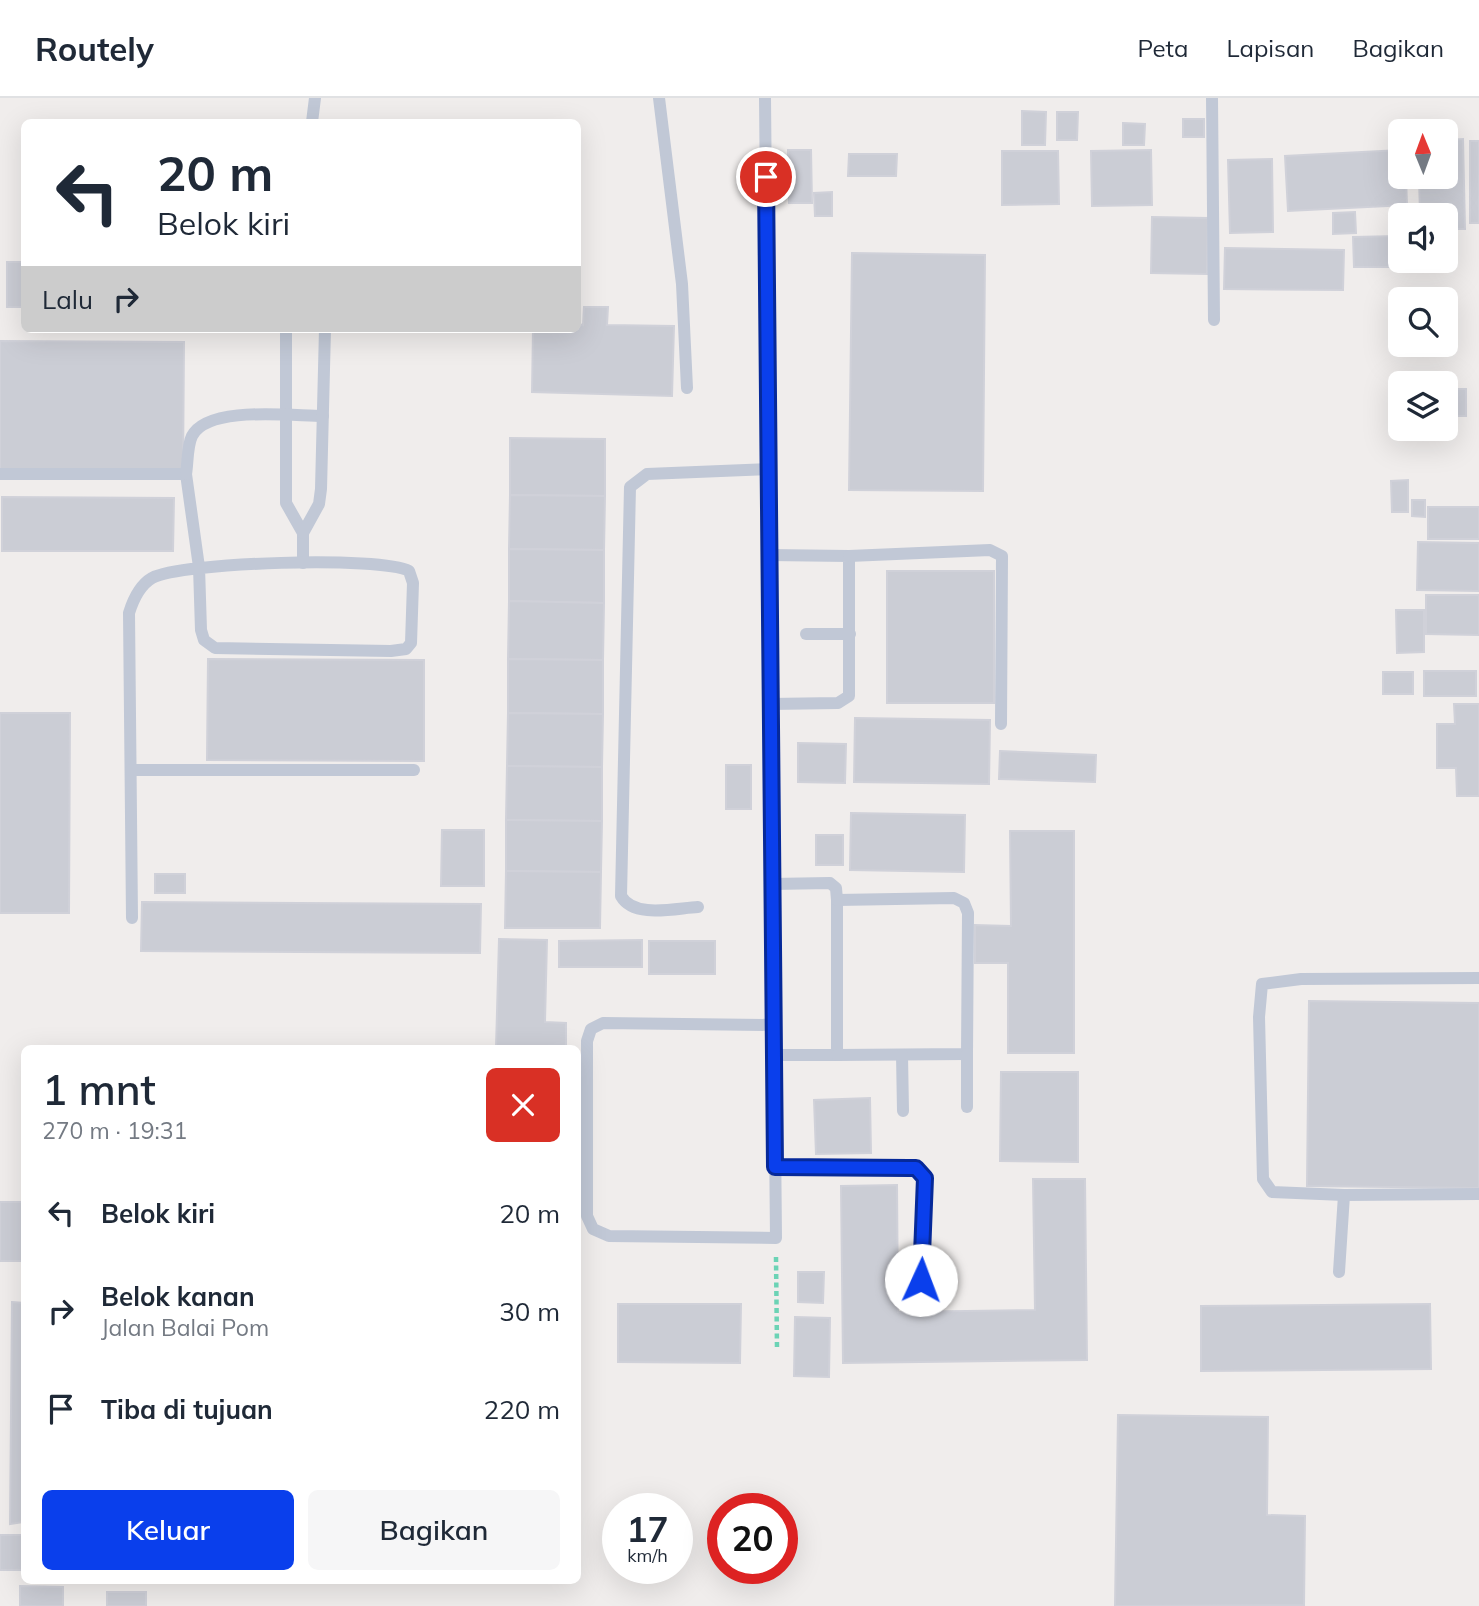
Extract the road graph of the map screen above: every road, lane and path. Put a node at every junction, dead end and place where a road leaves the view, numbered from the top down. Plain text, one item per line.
1 (314, 98) edge
2 (659, 98) edge
3 (765, 98) edge
4 (1212, 98) edge
5 (312, 119) edge
6 (1214, 320) dead end
7 (286, 333) edge
8 (325, 333) edge
9 (687, 388) dead end
10 (285, 416) junction
11 (323, 416) junction
12 (768, 469) junction
13 (0, 474) edge
14 (186, 474) junction
15 (303, 533) junction
16 (769, 555) junction
17 (849, 556) junction
18 (303, 563) junction
19 (199, 567) junction
20 (806, 634) dead end
21 (849, 634) junction
22 (771, 704) junction
23 (1001, 724) dead end
24 (414, 770) dead end
25 (131, 771) junction
26 (772, 884) junction
27 (837, 900) junction
28 (698, 907) dead end
29 (132, 918) dead end
30 (1479, 978) edge
31 (774, 1025) junction
32 (774, 1055) junction
33 (837, 1055) junction
34 (902, 1055) junction
35 (968, 1055) junction
36 (967, 1107) dead end
37 (903, 1111) dead end
38 (775, 1167) junction
39 (1344, 1195) junction
40 (1479, 1195) edge
41 (776, 1238) junction
42 (1339, 1272) dead end
43 (921, 1280) dead end
44 (777, 1349) dead end

1 - 5 lane
2 - 9 lane
3 - 12 lane
4 - 6 lane
7 - 10 lane
8 - 11 lane
10 - 11 lane
10 - 14 lane
10 - 15 lane
11 - 15 lane
12 - 16 lane
12 - 28 lane
13 - 14 lane
14 - 19 lane
15 - 18 lane
16 - 17 lane
16 - 22 lane
17 - 21 lane
17 - 23 lane
18 - 19 lane
18 - 19 lane
19 - 25 lane
20 - 21 lane
21 - 22 lane
22 - 26 lane
24 - 25 lane
25 - 29 lane
26 - 27 lane
26 - 31 lane
27 - 33 lane
27 - 35 lane
30 - 39 lane
31 - 32 lane
31 - 41 lane
32 - 33 lane
32 - 38 lane
33 - 34 lane
34 - 35 lane
34 - 37 lane
35 - 36 lane
38 - 41 lane
38 - 43 lane
39 - 40 lane
39 - 42 lane
41 - 44 path

